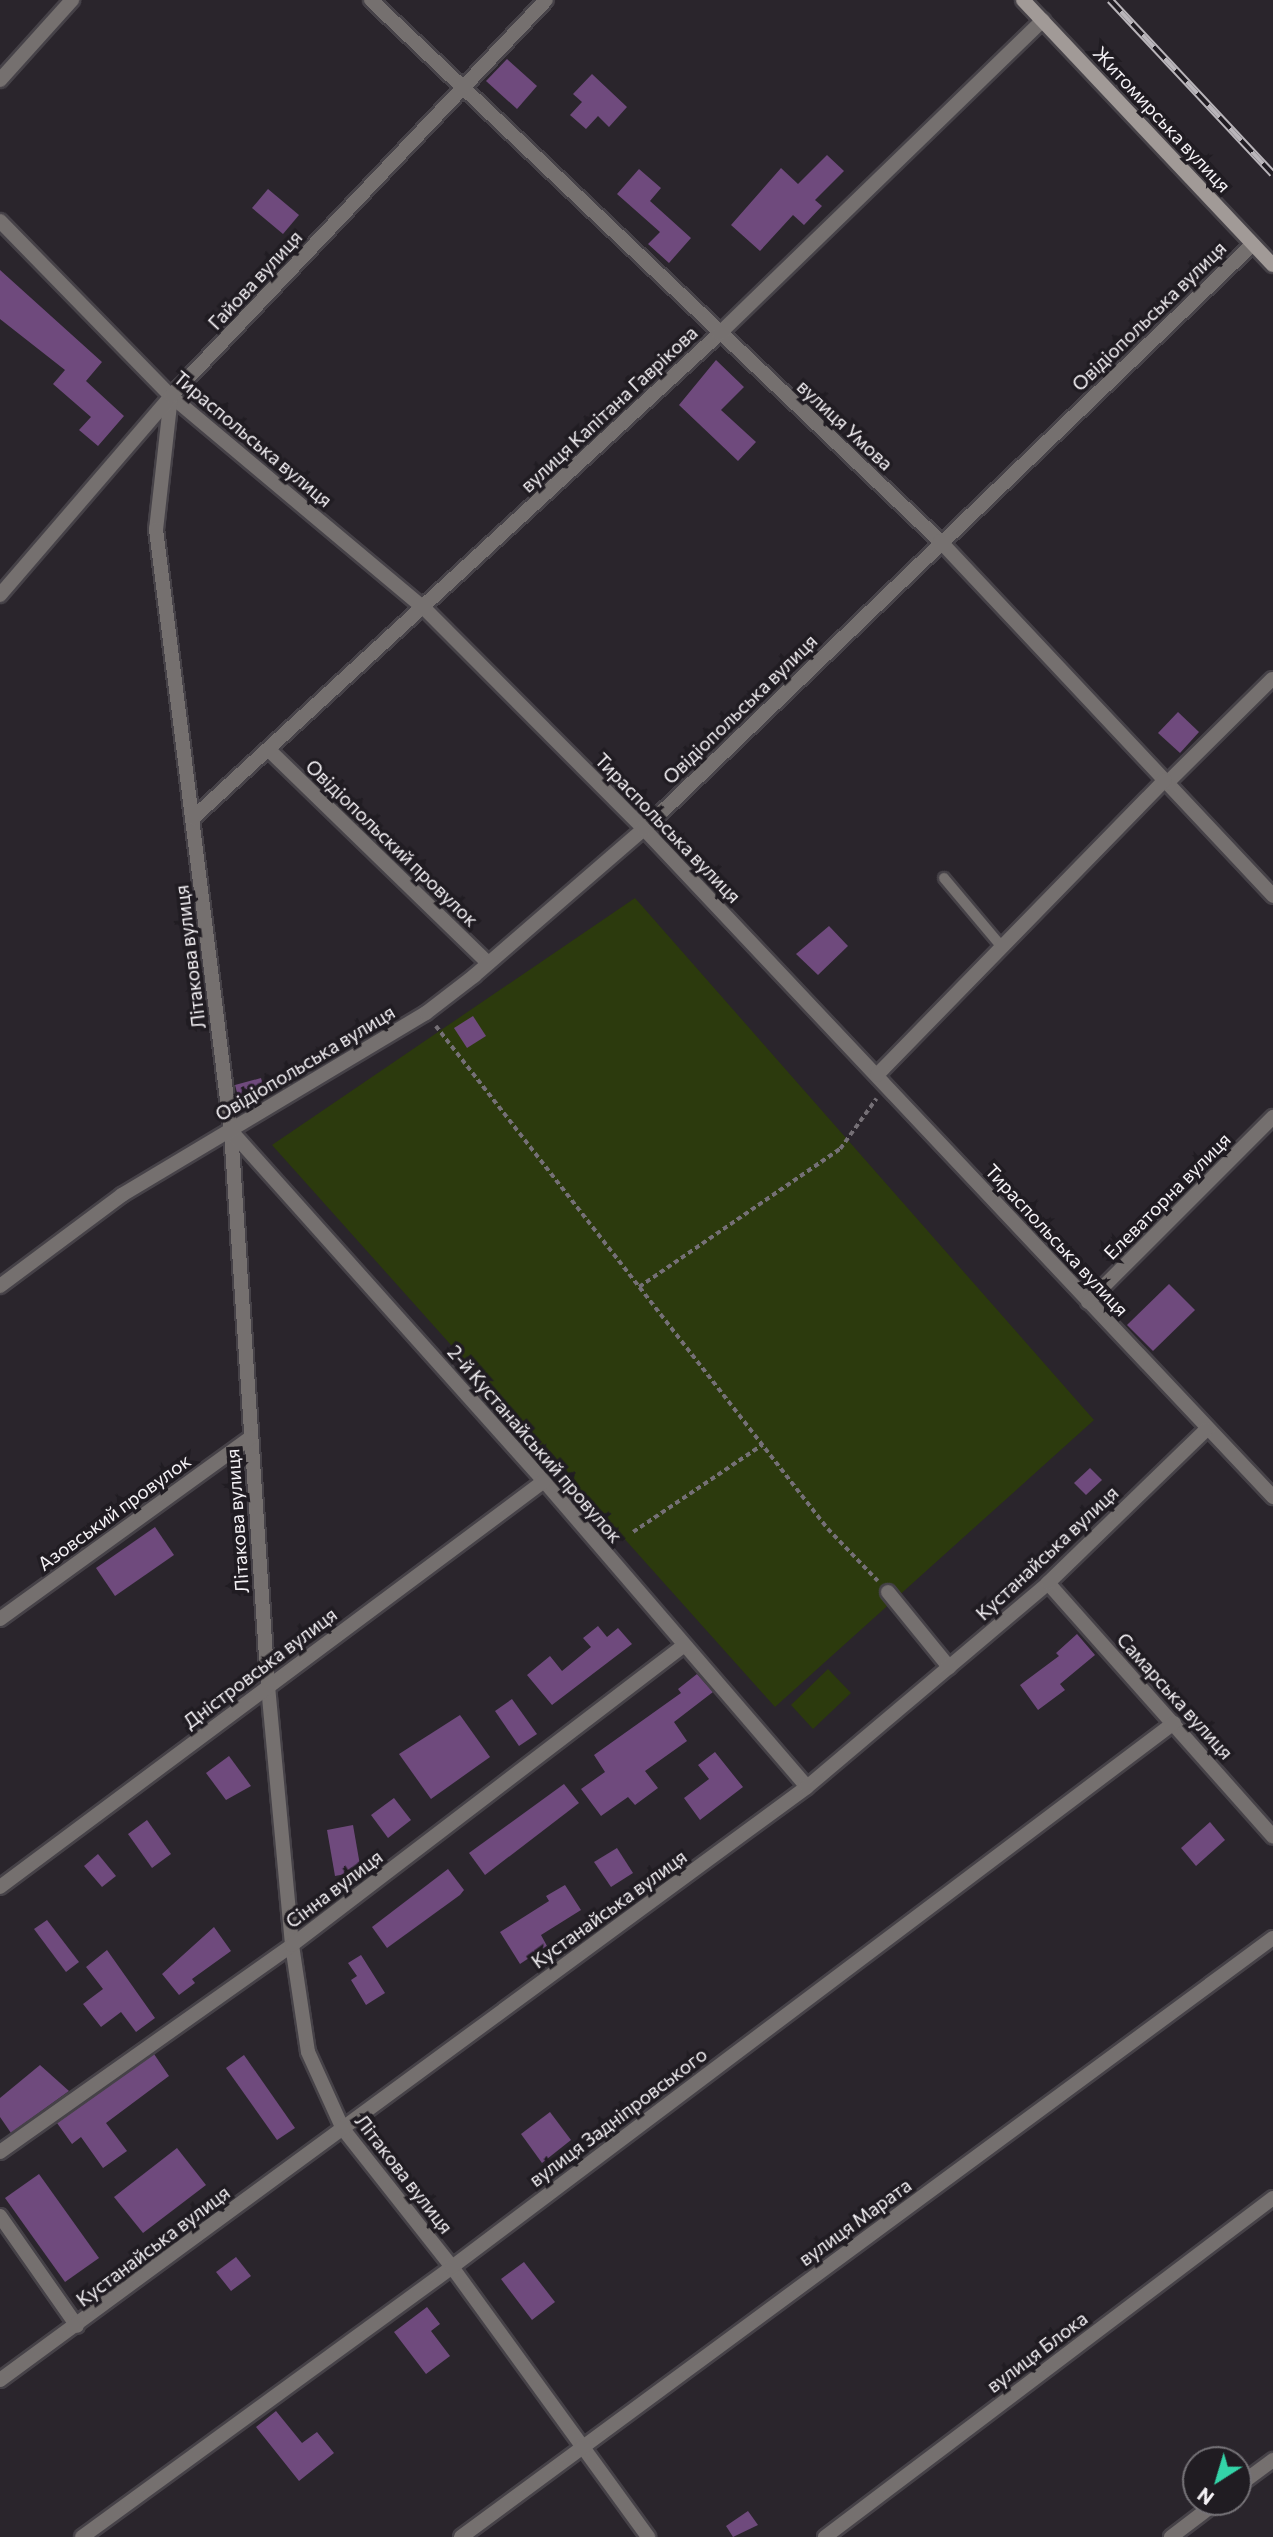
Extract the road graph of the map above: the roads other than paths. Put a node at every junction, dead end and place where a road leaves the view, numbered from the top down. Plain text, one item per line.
1 (72, 0) edge
2 (371, 0) edge
3 (546, 0) edge
4 (1023, 0) edge
5 (1043, 20) junction
6 (0, 80) edge
7 (462, 88) junction
8 (0, 221) edge
9 (1253, 244) junction
10 (1273, 265) edge
11 (719, 334) junction
12 (171, 396) junction
13 (940, 541) junction
14 (0, 595) edge
15 (424, 608) junction
16 (1272, 679) edge
17 (269, 750) junction
18 (1166, 782) junction
19 (193, 818) junction
20 (645, 829) junction
21 (944, 878) dead end
22 (1273, 896) edge
23 (1002, 947) junction
24 (488, 963) junction
25 (881, 1080) junction
26 (1273, 1117) edge
27 (231, 1131) junction
28 (0, 1286) edge
29 (1088, 1303) junction
30 (1207, 1429) junction
31 (251, 1437) junction
32 (544, 1480) junction
33 (1273, 1497) edge
34 (1048, 1584) junction
35 (888, 1592) road end
36 (0, 1619) edge
37 (684, 1646) junction
38 (949, 1667) junction
39 (268, 1686) junction
40 (1174, 1723) junction
41 (807, 1787) junction
42 (1273, 1836) edge
43 (0, 1887) edge
44 (1273, 1938) edge
45 (292, 1945) junction
46 (343, 2129) junction
47 (0, 2152) edge
48 (1273, 2198) edge
49 (0, 2217) edge
50 (452, 2267) junction
51 (77, 2326) junction
52 (0, 2380) edge
53 (583, 2447) junction
54 (1273, 2460) edge
55 (1252, 2476) edge
56 (1199, 2516) edge
57 (82, 2537) edge
58 (461, 2537) edge
59 (648, 2537) edge
60 (825, 2537) edge
61 (1171, 2537) edge

1 - 6 street
2 - 7 street, вулиця Умова
3 - 7 street, Гайова вулиця
4 - 5 street, Житомирська вулиця
5 - 9 street, Житомирська вулиця
5 - 11 street, вулиця Капітана Гаврікова
7 - 11 street, вулиця Умова
7 - 12 street, Гайова вулиця
8 - 12 street, Тираспольська вулиця
9 - 10 street, Житомирська вулиця
9 - 13 street, Овідіопольська вулиця
11 - 13 street, вулиця Умова
11 - 15 street, вулиця Капітана Гаврікова
12 - 14 street, Гайова вулиця
12 - 15 street, Тираспольська вулиця
12 - 19 street, Літакова вулиця
13 - 18 street, вулиця Умова
13 - 20 street, Овідіопольська вулиця
15 - 17 street, вулиця Капітана Гаврікова
15 - 20 street, Тираспольська вулиця
16 - 18 street
17 - 19 street, вулиця Капітана Гаврікова
17 - 24 street, Овідіопольский провулок
18 - 22 street, вулиця Умова
18 - 23 street
19 - 27 street, Літакова вулиця
20 - 24 street, Овідіопольська вулиця
20 - 25 street, Тираспольська вулиця
21 - 23 lane
23 - 25 street
24 - 27 street, Овідіопольська вулиця
25 - 29 street, Тираспольська вулиця
26 - 29 street, Елеваторна вулиця
27 - 28 street, Овідіопольська вулиця
27 - 31 street, Літакова вулиця
27 - 32 street, 2-й Кустанайський провулок
29 - 30 street, Тираспольська вулиця
30 - 33 street, Тираспольська вулиця
30 - 34 street, Кустанайська вулиця
31 - 36 street, Азовський провулок
31 - 39 street, Літакова вулиця
32 - 37 street, 2-й Кустанайський провулок
32 - 39 street, Дністровська вулиця
34 - 38 street, Кустанайська вулиця
34 - 40 street, Самарська вулиця
35 - 38 street
37 - 41 street, 2-й Кустанайський провулок
37 - 45 street, Сінна вулиця
38 - 41 street, Кустанайська вулиця
39 - 43 street, Дністровська вулиця
39 - 45 street, Літакова вулиця
40 - 42 street, Самарська вулиця
40 - 50 street, вулиця Задніпровського
41 - 46 street, Кустанайська вулиця
44 - 53 street, вулиця Марата
45 - 46 street, Літакова вулиця
45 - 47 street, Сінна вулиця
46 - 50 street, Літакова вулиця
46 - 51 street, Кустанайська вулиця
48 - 60 street, вулиця Блока
49 - 51 street
50 - 53 street, Літакова вулиця
50 - 57 street, вулиця Задніпровського
51 - 52 street, Кустанайська вулиця
53 - 58 street, вулиця Марата
53 - 59 street, Літакова вулиця
54 - 55 street
56 - 61 street

